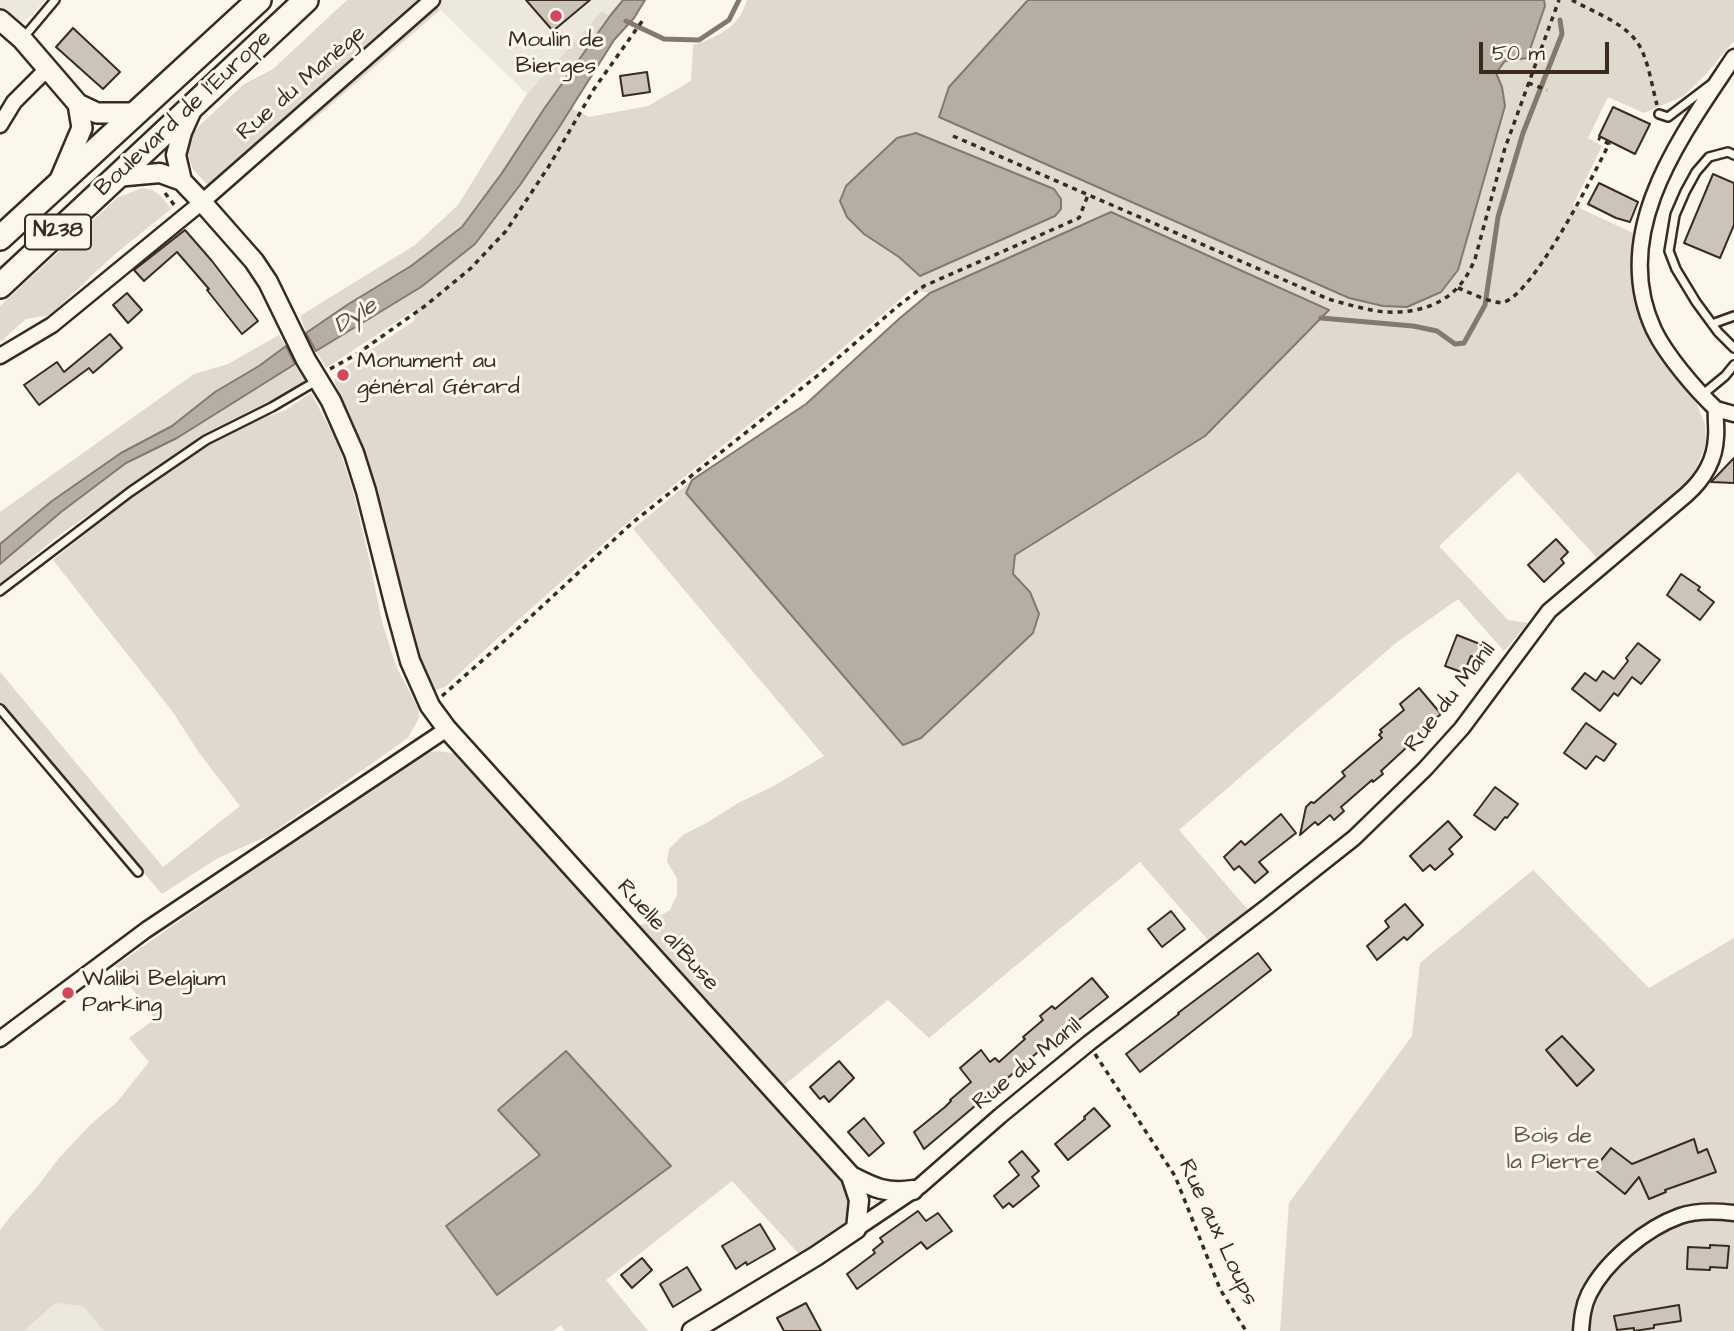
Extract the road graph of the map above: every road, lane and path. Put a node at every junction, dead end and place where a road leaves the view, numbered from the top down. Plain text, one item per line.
1 (55, 0) edge
2 (259, 0) edge
3 (306, 0) edge
4 (432, 0) edge
5 (1559, 0) edge
6 (1572, 0) edge
7 (645, 17) dead end
8 (0, 20) edge
9 (22, 39) junction
10 (1734, 57) edge
11 (48, 68) junction
12 (1721, 77) junction
13 (1528, 83) junction
14 (1547, 90) dead end
15 (196, 102) junction
16 (78, 104) junction
17 (135, 113) junction
18 (1659, 114) joint
19 (0, 125) edge
20 (953, 136) dead end
21 (1598, 138) dead end
22 (1734, 155) edge
23 (117, 177) junction
24 (182, 181) junction
25 (56, 187) junction
26 (1088, 195) junction
27 (202, 202) junction
28 (0, 238) edge
29 (0, 286) edge
30 (1458, 288) junction
31 (1734, 316) edge
32 (1712, 324) junction
33 (1734, 348) edge
34 (0, 356) edge
35 (1734, 365) edge
36 (318, 380) junction
37 (1702, 394) junction
38 (1716, 409) junction
39 (1734, 414) edge
40 (0, 591) edge
41 (430, 706) junction
42 (0, 709) edge
43 (447, 729) junction
44 (138, 872) dead end
45 (0, 1039) edge
46 (1088, 1043) junction
47 (851, 1175) junction
48 (913, 1190) junction
49 (1734, 1213) edge
50 (856, 1229) junction
51 (692, 1331) edge
52 (1246, 1331) edge
53 (1581, 1331) edge

1 - 9 lane
2 - 17 highway, Boulevard de l'Europe / N238
3 - 15 highway, Boulevard de l'Europe / N238
4 - 27 street, Rue du Manège
5 - 13 path
6 - 18 path
7 - 36 path
8 - 9 main road
9 - 11 main road
10 - 12 street
11 - 16 main road
11 - 19 street
12 - 18 lane
12 - 37 street
13 - 14 path
13 - 30 path
15 - 23 highway, Boulevard de l'Europe / N238
15 - 24 street
16 - 17 main road
16 - 25 main road
17 - 25 highway, Boulevard de l'Europe / N238
20 - 26 path
21 - 30 path
22 - 32 lane
23 - 24 street
23 - 29 highway, Boulevard de l'Europe / N238
24 - 27 street, Ruelle al'Buse
25 - 28 highway, Boulevard de l'Europe / N238
26 - 30 path
26 - 41 path
27 - 34 street, Rue du Manège
27 - 36 street, Ruelle al'Buse
31 - 32 lane
32 - 33 lane
35 - 37 lane
36 - 40 lane
36 - 41 street, Ruelle al'Buse
37 - 38 street
38 - 39 street
38 - 46 street, Rue du Manil
41 - 43 street, Ruelle al'Buse
42 - 44 lane
43 - 45 street
43 - 47 street, Ruelle al'Buse
46 - 48 street, Rue du Manil
46 - 52 path, Rue aux Loups
47 - 48 street, Ruelle al'Buse
47 - 50 street
48 - 50 street, Rue du Manil
49 - 53 street
50 - 51 street

